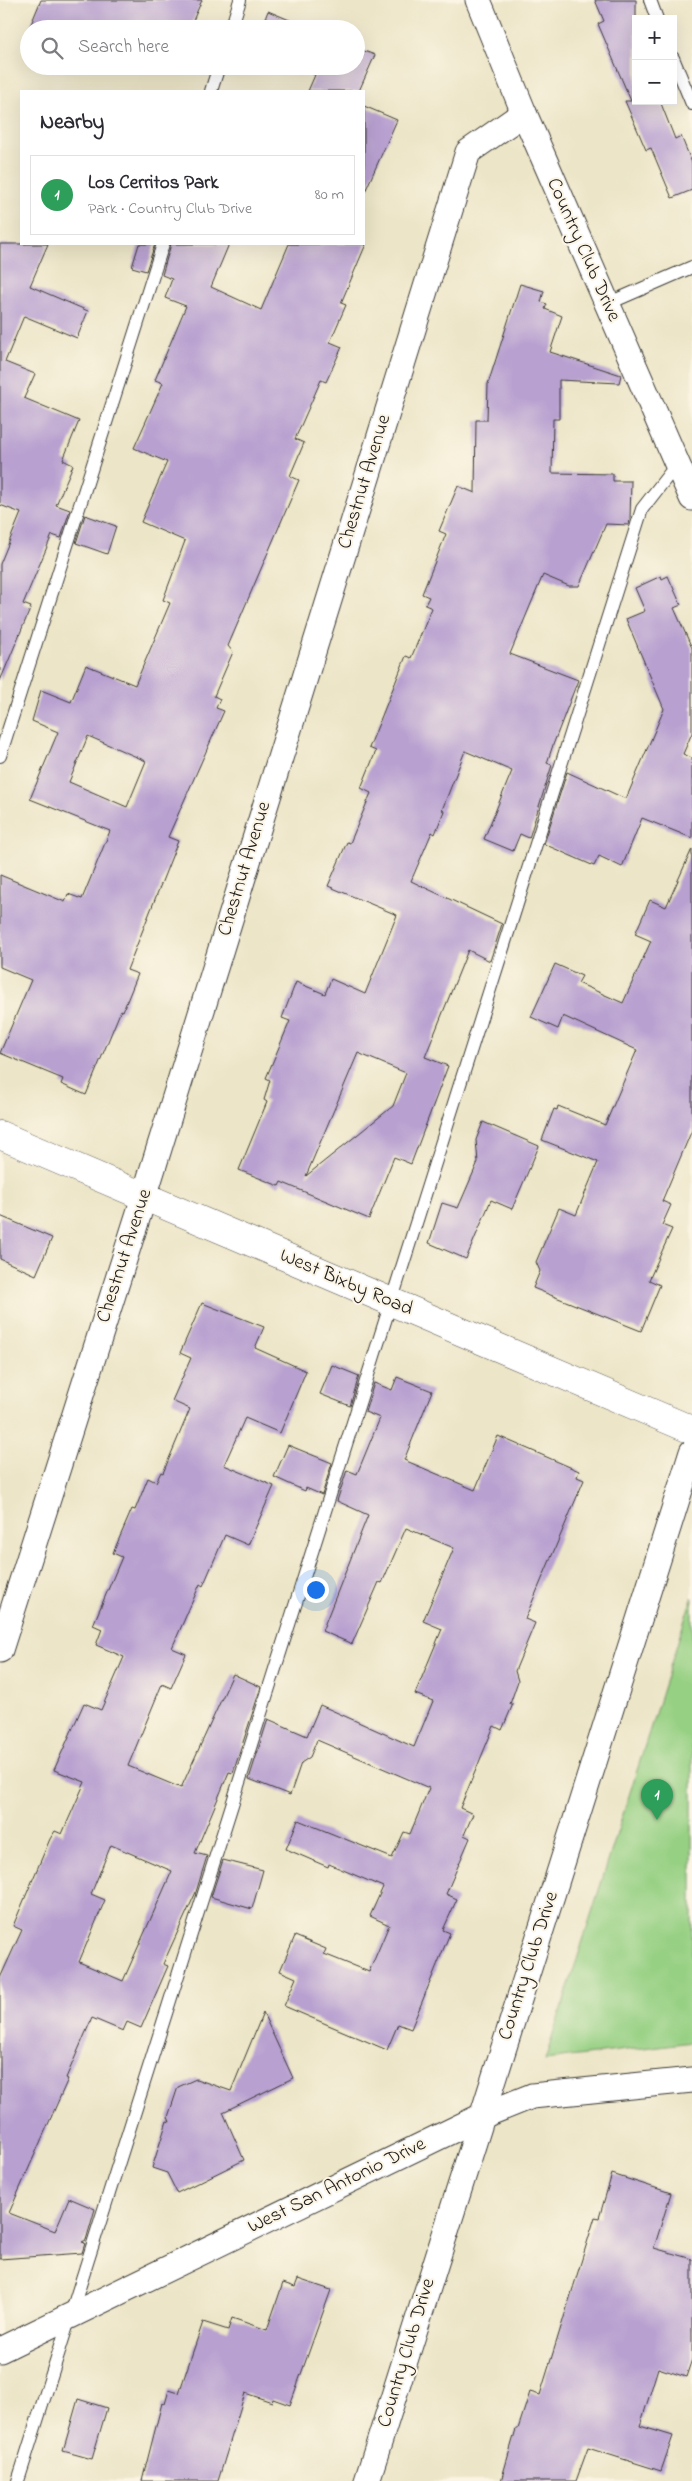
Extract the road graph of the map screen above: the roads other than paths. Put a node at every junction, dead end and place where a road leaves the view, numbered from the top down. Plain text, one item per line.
1 (240, 0) edge
2 (650, 0) edge
3 (481, 1) edge
4 (656, 15) edge
5 (234, 20) edge
6 (674, 60) edge
7 (216, 75) edge
8 (211, 90) edge
9 (692, 104) edge
10 (524, 113) junction
11 (162, 245) edge
12 (692, 267) edge
13 (607, 304) junction
14 (677, 464) junction
15 (692, 498) edge
16 (0, 756) edge
17 (0, 1135) edge
18 (144, 1197) junction
19 (392, 1302) junction
20 (692, 1430) edge
21 (692, 1452) edge
22 (0, 1650) edge
23 (692, 2080) edge
24 (482, 2116) junction
25 (69, 2316) junction
26 (0, 2350) edge
27 (18, 2481) edge
28 (367, 2481) edge

1 - 5 lane
2 - 4 lane
3 - 10 street, Country Club Drive
6 - 9 lane
7 - 8 lane
10 - 13 street, Country Club Drive
10 - 18 street, Chestnut Avenue
11 - 16 lane
12 - 13 lane
13 - 14 street, Country Club Drive
14 - 15 street, Country Club Drive
14 - 19 lane
17 - 18 street, West Bixby Road
18 - 19 street, West Bixby Road
18 - 22 street, Chestnut Avenue
19 - 20 street, West Bixby Road
19 - 25 lane
21 - 24 street, Country Club Drive
23 - 24 street, West San Antonio Drive
24 - 25 street, West San Antonio Drive
24 - 28 street, Country Club Drive
25 - 26 street, West San Antonio Drive
25 - 27 lane

